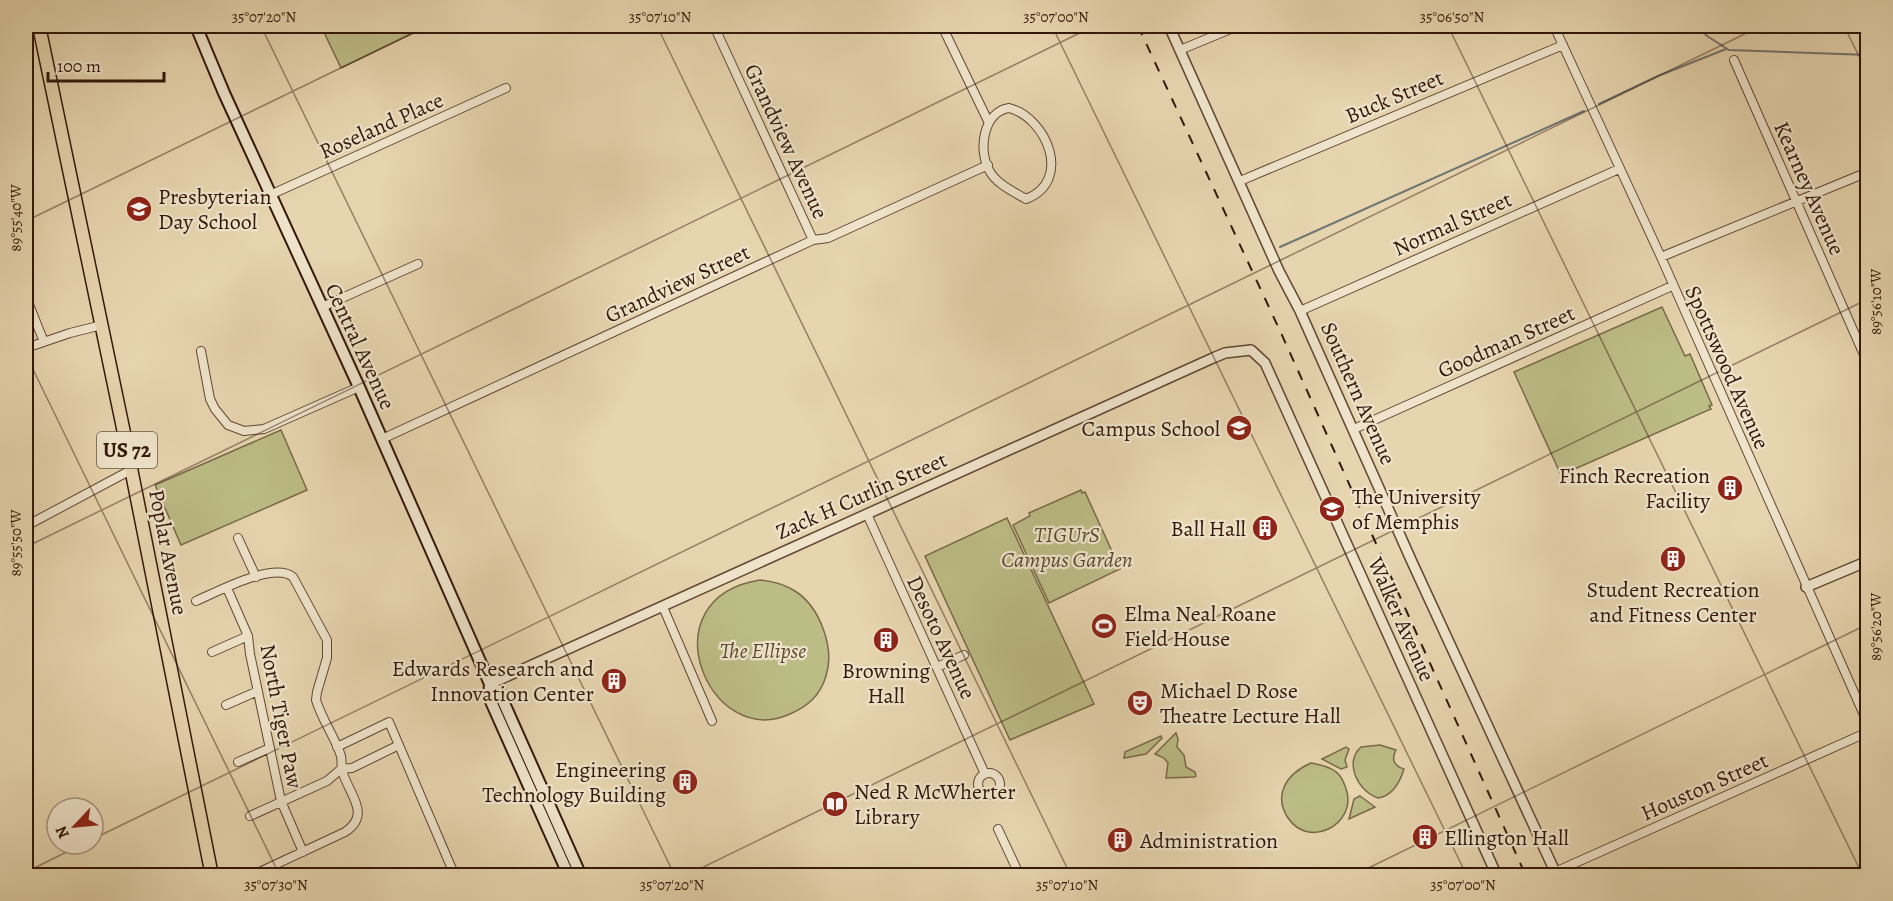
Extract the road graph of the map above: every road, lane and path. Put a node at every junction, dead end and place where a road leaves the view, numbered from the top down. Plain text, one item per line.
1 (39, 26) edge
2 (196, 26) edge
3 (714, 26) edge
4 (942, 26) edge
5 (1169, 26) edge
6 (1238, 26) edge
7 (1554, 26) edge
8 (1563, 45) junction
9 (1180, 51) junction
10 (1734, 60) dead end
11 (506, 88) dead end
12 (988, 121) junction
13 (988, 165) junction
14 (1619, 169) junction
15 (1868, 172) edge
16 (1240, 181) junction
17 (270, 195) junction
18 (1796, 202) junction
19 (813, 240) junction
20 (1660, 257) junction
21 (418, 264) dead end
22 (1672, 286) junction
23 (26, 297) edge
24 (322, 307) junction
25 (1300, 311) junction
26 (102, 325) junction
27 (44, 342) junction
28 (26, 348) edge
29 (1251, 350) joint
30 (201, 351) dead end
31 (1868, 364) edge
32 (359, 387) junction
33 (1354, 429) junction
34 (382, 439) junction
35 (131, 470) junction
36 (867, 514) junction
37 (26, 526) edge
38 (238, 538) dead end
39 (1868, 561) edge
40 (256, 577) junction
41 (1806, 587) junction
42 (227, 588) junction
43 (196, 601) dead end
44 (663, 607) junction
45 (248, 636) junction
46 (212, 652) dead end
47 (964, 655) dead end
48 (937, 668) junction
49 (490, 684) junction
50 (258, 691) junction
51 (226, 705) dead end
52 (712, 722) dead end
53 (1868, 724) edge
54 (1868, 732) edge
55 (399, 745) junction
56 (337, 747) junction
57 (270, 748) junction
58 (238, 762) dead end
59 (342, 769) junction
60 (985, 774) dead end
61 (281, 801) junction
62 (250, 816) dead end
63 (998, 829) dead end
64 (303, 852) junction
65 (1556, 874) edge
66 (212, 876) edge
67 (251, 876) edge
68 (455, 876) edge
69 (569, 876) edge
70 (581, 876) edge
71 (1020, 876) edge
72 (1497, 876) edge

1 - 26 main road, Poplar Avenue / US 72
2 - 17 main road, Central Avenue
3 - 19 street, Grandview Avenue
4 - 12 street
5 - 9 street, Southern Avenue
6 - 9 street
7 - 8 street, Spottswood Avenue
8 - 14 street, Spottswood Avenue
8 - 16 street, Buck Street
9 - 16 street, Southern Avenue
10 - 18 street, Kearney Avenue
11 - 17 street, Roseland Place
12 - 13 street
12 - 13 street
13 - 19 street, Grandview Street
14 - 20 street, Spottswood Avenue
14 - 25 street, Normal Street
15 - 18 street
16 - 25 street, Southern Avenue
17 - 24 main road, Central Avenue
18 - 20 street
18 - 31 street, Kearney Avenue
19 - 34 street, Grandview Street
20 - 22 street, Spottswood Avenue
21 - 24 street
22 - 33 street, Goodman Street
22 - 41 street, Spottswood Avenue
23 - 27 street
24 - 32 main road, Central Avenue
25 - 33 street, Southern Avenue
26 - 27 street
26 - 35 main road, Poplar Avenue / US 72
27 - 28 street
29 - 36 street, Zack H Curlin Street
29 - 72 street, Walker Avenue
30 - 32 street
32 - 34 main road, Central Avenue
33 - 65 street, Southern Avenue
34 - 49 main road, Central Avenue
35 - 37 street
35 - 66 main road, Poplar Avenue / US 72
36 - 44 street, Zack H Curlin Street
36 - 48 street, Desoto Avenue
38 - 40 street
39 - 41 street
40 - 42 street
40 - 56 street
41 - 53 street, Spottswood Avenue
42 - 43 street
42 - 45 street, North Tiger Paw
44 - 49 street, Zack H Curlin Street
44 - 52 street
45 - 46 street
45 - 50 street, North Tiger Paw
47 - 48 street
48 - 60 street, Desoto Avenue
49 - 69 main road, Central Avenue
49 - 70 main road, Central Avenue
50 - 51 street
50 - 57 street, North Tiger Paw
54 - 65 street, Houston Street
55 - 56 street
55 - 59 street
55 - 68 street
56 - 59 street
57 - 58 street
57 - 61 street, North Tiger Paw
59 - 61 street
59 - 64 street
61 - 62 street
61 - 64 street, North Tiger Paw
63 - 71 street
64 - 67 street

